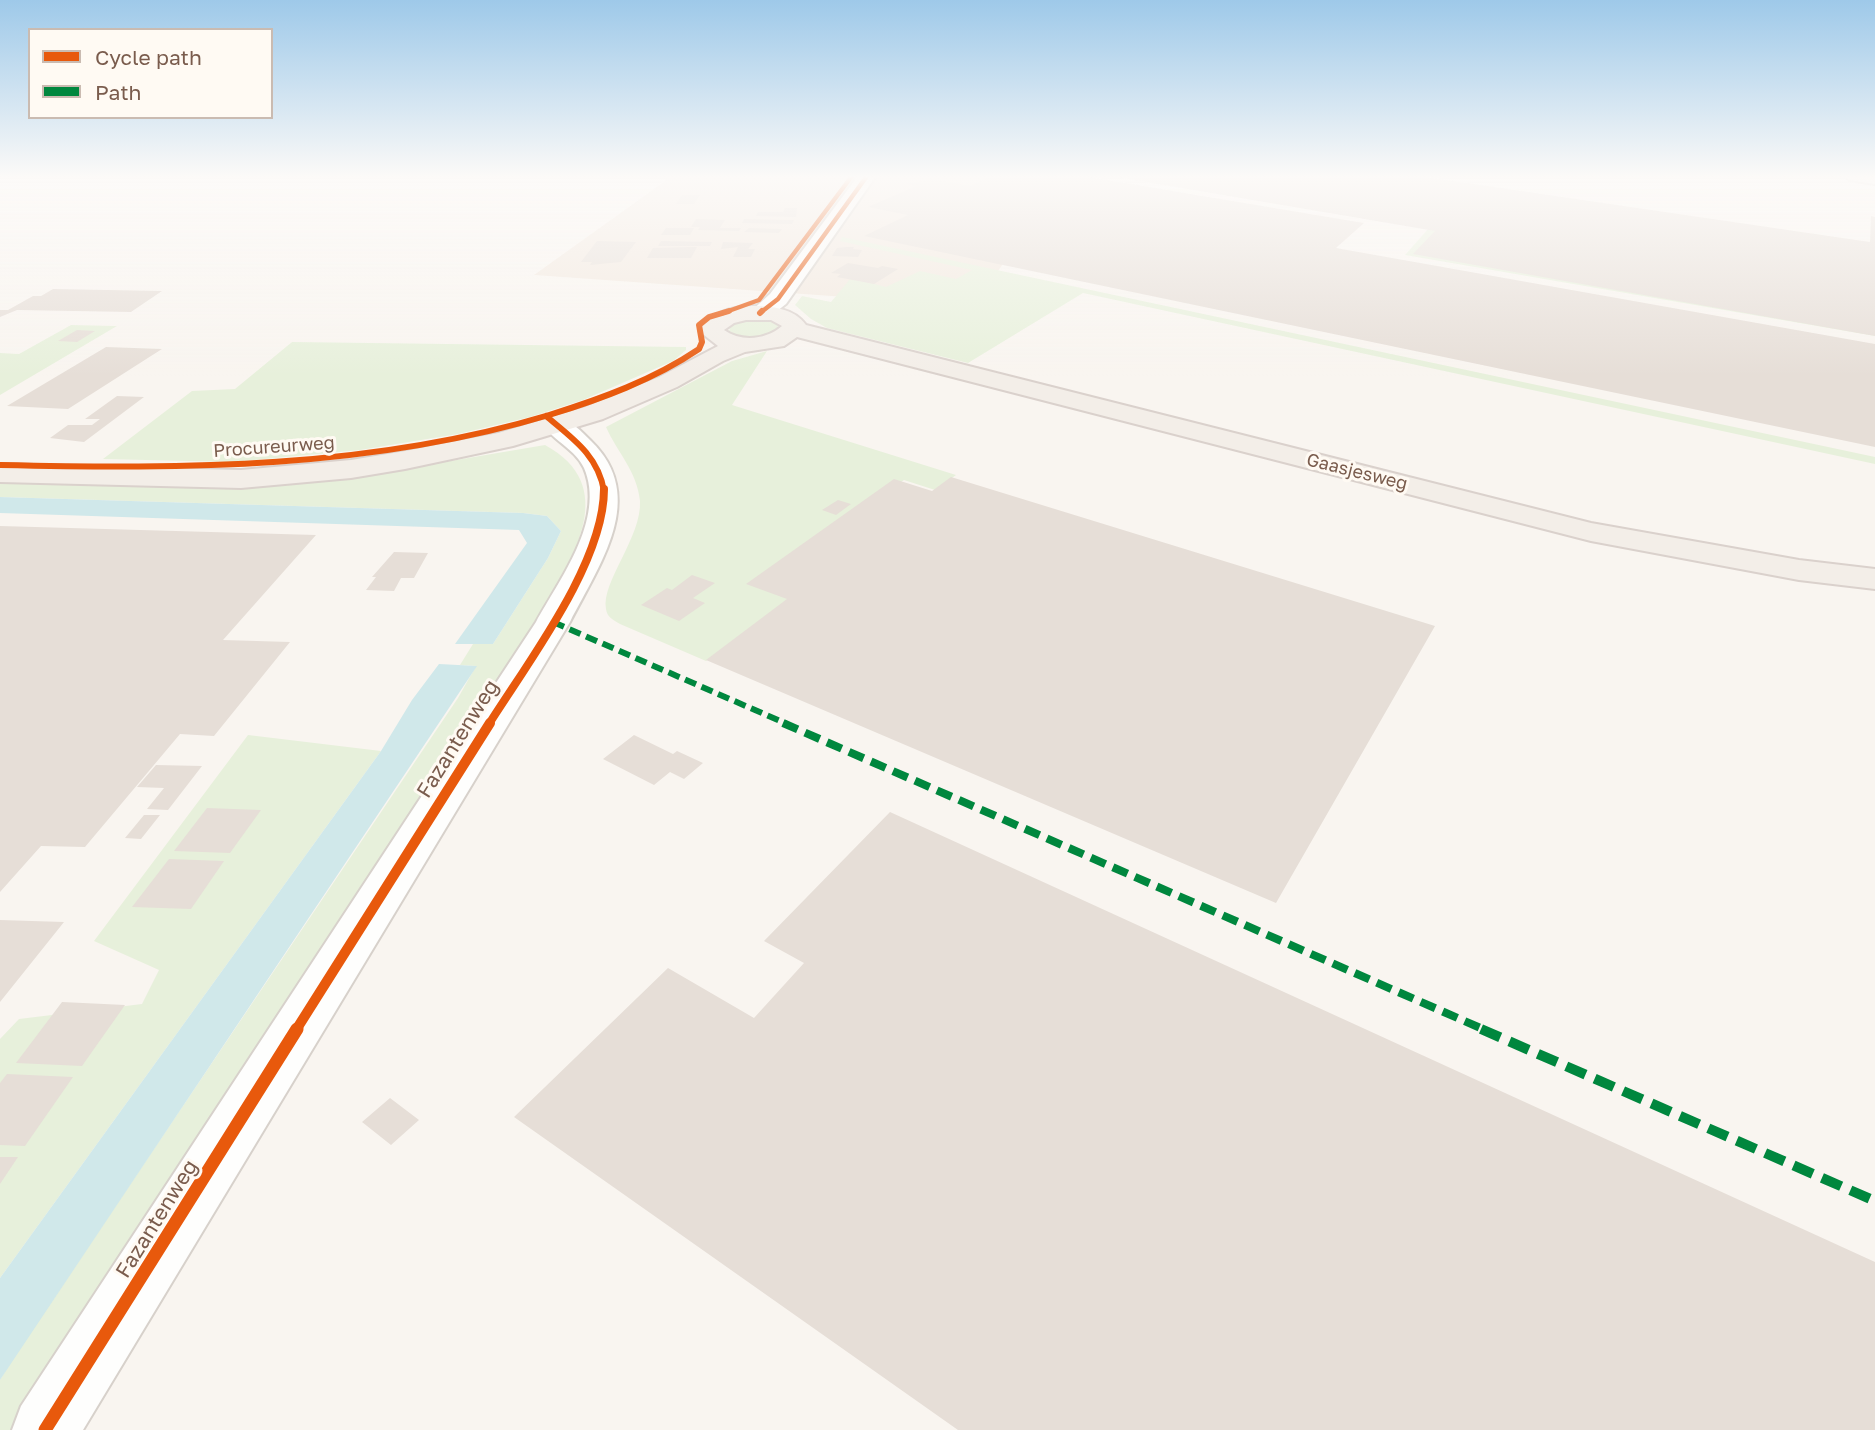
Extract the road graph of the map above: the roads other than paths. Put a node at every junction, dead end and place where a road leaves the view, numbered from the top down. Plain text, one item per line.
1 (825, 243) edge
2 (778, 319) junction
3 (727, 347) junction
4 (557, 425) junction
5 (0, 473) edge
6 (1875, 579) edge
7 (45, 1430) edge

1 - 2 street
2 - 3 main road
2 - 3 main road
2 - 6 main road, Gaasjesweg
3 - 4 main road
4 - 5 main road, Procureurweg
4 - 7 street, Fazantenweg

